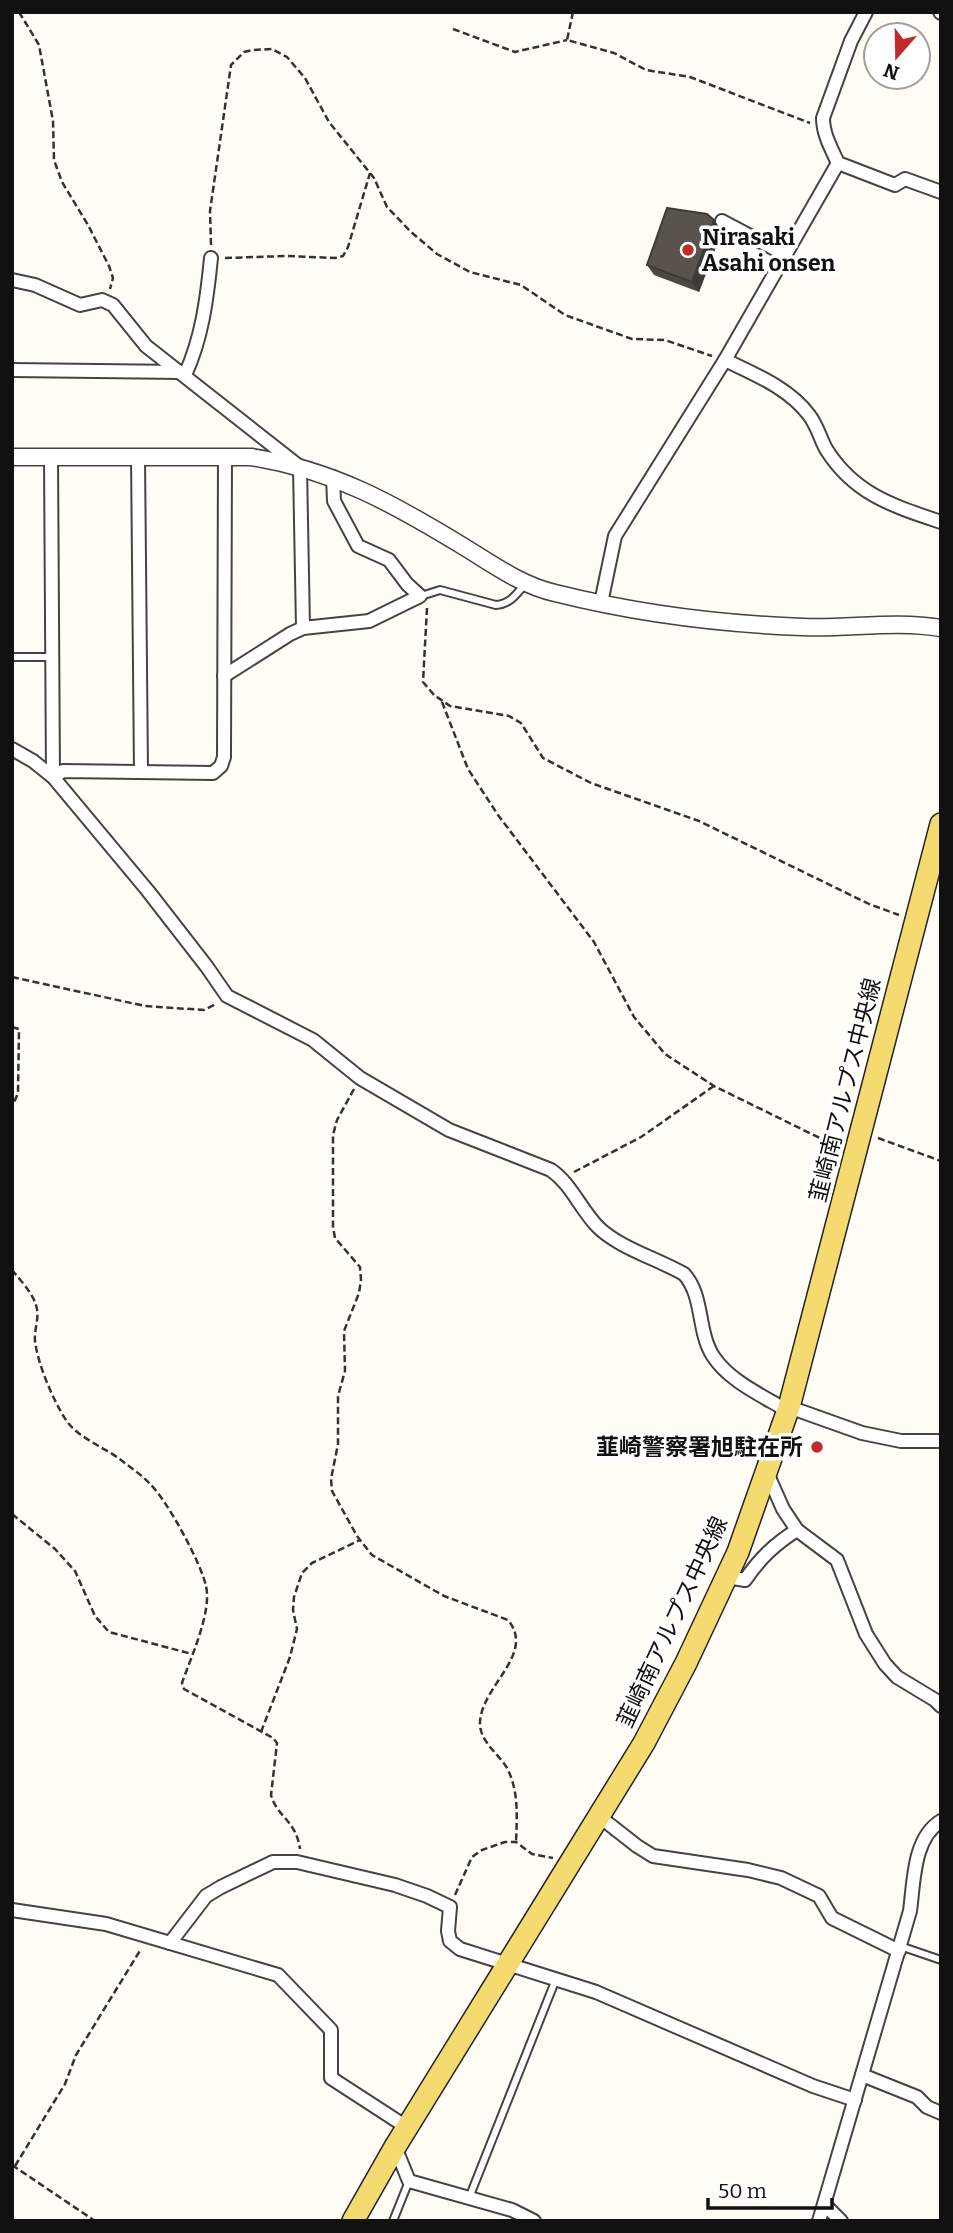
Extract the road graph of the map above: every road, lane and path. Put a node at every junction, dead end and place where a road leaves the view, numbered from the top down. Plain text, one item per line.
1 (19, 12) edge
2 (573, 12) edge
3 (866, 12) edge
4 (453, 29) dead end
5 (567, 40) junction
6 (823, 128) junction
7 (838, 163) junction
8 (370, 173) junction
9 (941, 192) edge
10 (722, 221) dead end
11 (784, 254) junction
12 (211, 258) junction
13 (12, 280) edge
14 (107, 302) junction
15 (725, 360) junction
16 (12, 370) edge
17 (183, 374) junction
18 (12, 457) edge
19 (51, 457) junction
20 (138, 457) junction
21 (225, 457) junction
22 (300, 467) junction
23 (333, 478) junction
24 (941, 522) edge
25 (526, 583) junction
26 (420, 596) junction
27 (601, 603) junction
28 (303, 628) junction
29 (941, 628) edge
30 (12, 657) edge
31 (52, 657) junction
32 (224, 676) junction
33 (442, 702) junction
34 (12, 749) edge
35 (141, 771) junction
36 (53, 777) junction
37 (941, 824) edge
38 (915, 922) junction
39 (12, 977) edge
40 (227, 996) junction
41 (12, 1027) edge
42 (360, 1078) junction
43 (714, 1086) junction
44 (12, 1107) edge
45 (861, 1132) junction
46 (856, 1156) junction
47 (941, 1161) edge
48 (562, 1178) junction
49 (12, 1269) edge
50 (788, 1409) junction
51 (941, 1441) edge
52 (767, 1473) junction
53 (12, 1514) edge
54 (797, 1530) junction
55 (360, 1540) junction
56 (727, 1577) junction
57 (192, 1654) junction
58 (941, 1706) edge
59 (261, 1732) junction
60 (600, 1817) junction
61 (941, 1821) edge
62 (516, 1842) junction
63 (573, 1861) junction
64 (302, 1863) junction
65 (450, 1907) junction
66 (12, 1910) edge
67 (149, 1935) junction
68 (170, 1943) junction
69 (899, 1948) junction
70 (941, 1960) edge
71 (509, 1964) junction
72 (556, 1979) junction
73 (862, 2075) junction
74 (855, 2100) junction
75 (941, 2113) edge
76 (408, 2128) junction
77 (395, 2147) junction
78 (14, 2166) edge
79 (409, 2181) junction
80 (468, 2198) junction
81 (825, 2205) junction
82 (95, 2221) edge
83 (352, 2221) edge
84 (393, 2221) edge
85 (534, 2221) edge
86 (819, 2221) edge
87 (841, 2221) edge

1 - 14 path
2 - 5 path
3 - 6 street
4 - 5 path
5 - 6 path
6 - 7 street
7 - 9 street
7 - 11 street
8 - 12 path
8 - 12 path
8 - 15 path
10 - 11 street
11 - 15 street
12 - 17 street
13 - 14 street
14 - 17 street
15 - 24 street
15 - 27 street
16 - 17 street
17 - 22 street
18 - 19 street
19 - 20 street
19 - 31 street
20 - 21 street
20 - 35 street
21 - 22 street
21 - 32 street
22 - 23 street
22 - 28 street
23 - 25 street
23 - 26 street
25 - 26 lane
25 - 27 street
26 - 28 street
26 - 33 path
27 - 29 street
28 - 32 street
30 - 31 lane
31 - 36 street
32 - 35 street
33 - 38 path
33 - 43 path
34 - 36 street
35 - 36 street
36 - 40 street
37 - 38 main road, 韮崎南アルプス中央線
38 - 45 main road, 韮崎南アルプス中央線
39 - 40 path
40 - 42 street
41 - 44 path
42 - 48 street
42 - 55 path
43 - 46 path
43 - 48 path
45 - 46 main road, 韮崎南アルプス中央線
45 - 47 path
46 - 50 main road, 韮崎南アルプス中央線
48 - 50 street
49 - 57 path
50 - 51 street
50 - 52 main road, 韮崎南アルプス中央線
52 - 54 street
52 - 56 main road, 韮崎南アルプス中央線
53 - 57 path
54 - 56 street
54 - 58 street
55 - 59 path
55 - 62 path
56 - 60 main road, 韮崎南アルプス中央線
57 - 59 path
59 - 64 path
60 - 63 main road, 韮崎南アルプス中央線
60 - 69 street
61 - 69 street
62 - 63 path
62 - 65 path
63 - 71 main road, 韮崎南アルプス中央線
64 - 65 street
64 - 68 street
65 - 71 street
66 - 67 street
67 - 68 street
67 - 78 path
68 - 76 street
69 - 70 lane
69 - 73 street
71 - 72 street
71 - 76 main road, 韮崎南アルプス中央線
72 - 74 street
72 - 80 lane
73 - 74 street
73 - 75 street
74 - 81 street
76 - 77 main road, 韮崎南アルプス中央線
77 - 79 street
77 - 83 main road, 韮崎南アルプス中央線
78 - 82 path
79 - 80 street
79 - 84 lane
80 - 85 street
81 - 86 street
81 - 87 street

